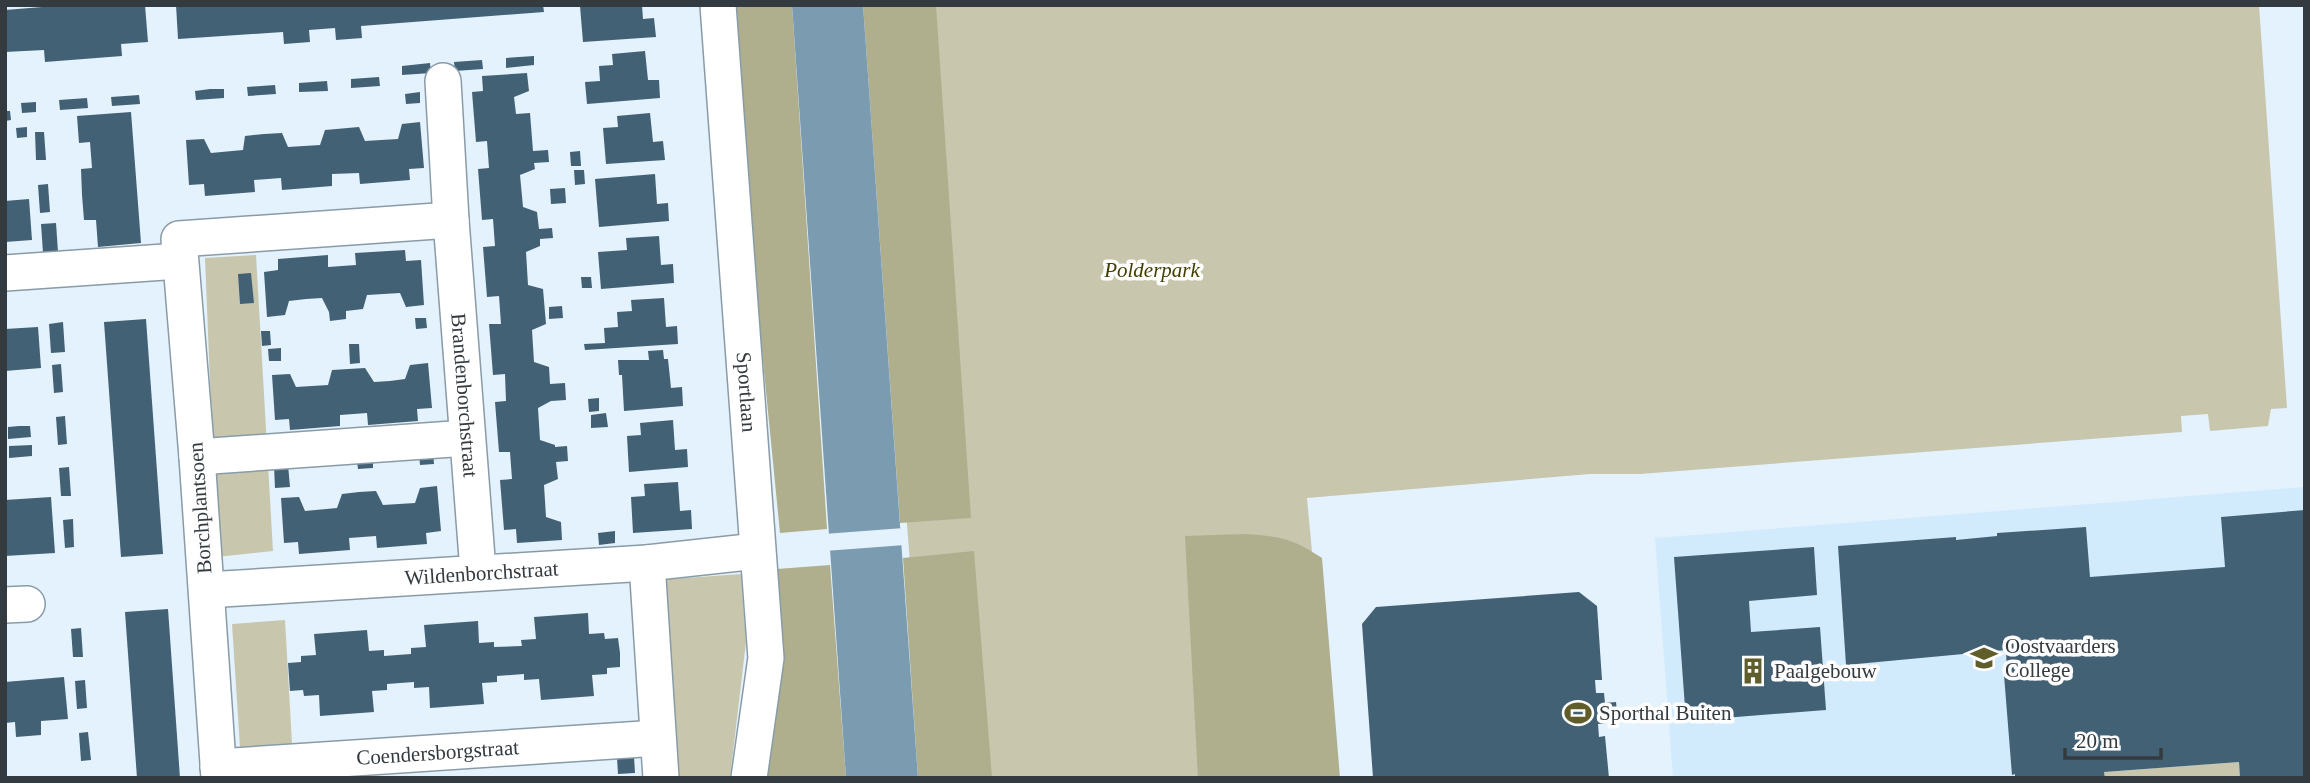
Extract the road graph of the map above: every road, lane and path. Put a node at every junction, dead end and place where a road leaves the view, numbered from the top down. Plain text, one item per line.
1 (718, 5) edge
2 (443, 81) dead end
3 (451, 220) junction
4 (179, 250) junction
5 (5, 273) edge
6 (467, 438) junction
7 (197, 457) junction
8 (757, 551) junction
9 (647, 563) junction
10 (478, 572) junction
11 (207, 590) junction
12 (659, 738) junction
13 (219, 772) edge
14 (661, 778) edge
15 (749, 778) edge

1 - 8 street, Sportlaan
2 - 3 street, Brandenborchstraat
3 - 4 street
3 - 6 street, Brandenborchstraat
4 - 5 street
4 - 7 street, Borchplantsoen
6 - 7 street
6 - 10 street, Brandenborchstraat
7 - 11 street, Borchplantsoen
8 - 9 street, Wildenborchstraat
8 - 15 street, Sportlaan
9 - 10 street, Wildenborchstraat
9 - 12 street
10 - 11 street, Wildenborchstraat
11 - 13 street, Borchplantsoen
12 - 13 street, Coendersborgstraat
12 - 14 street

